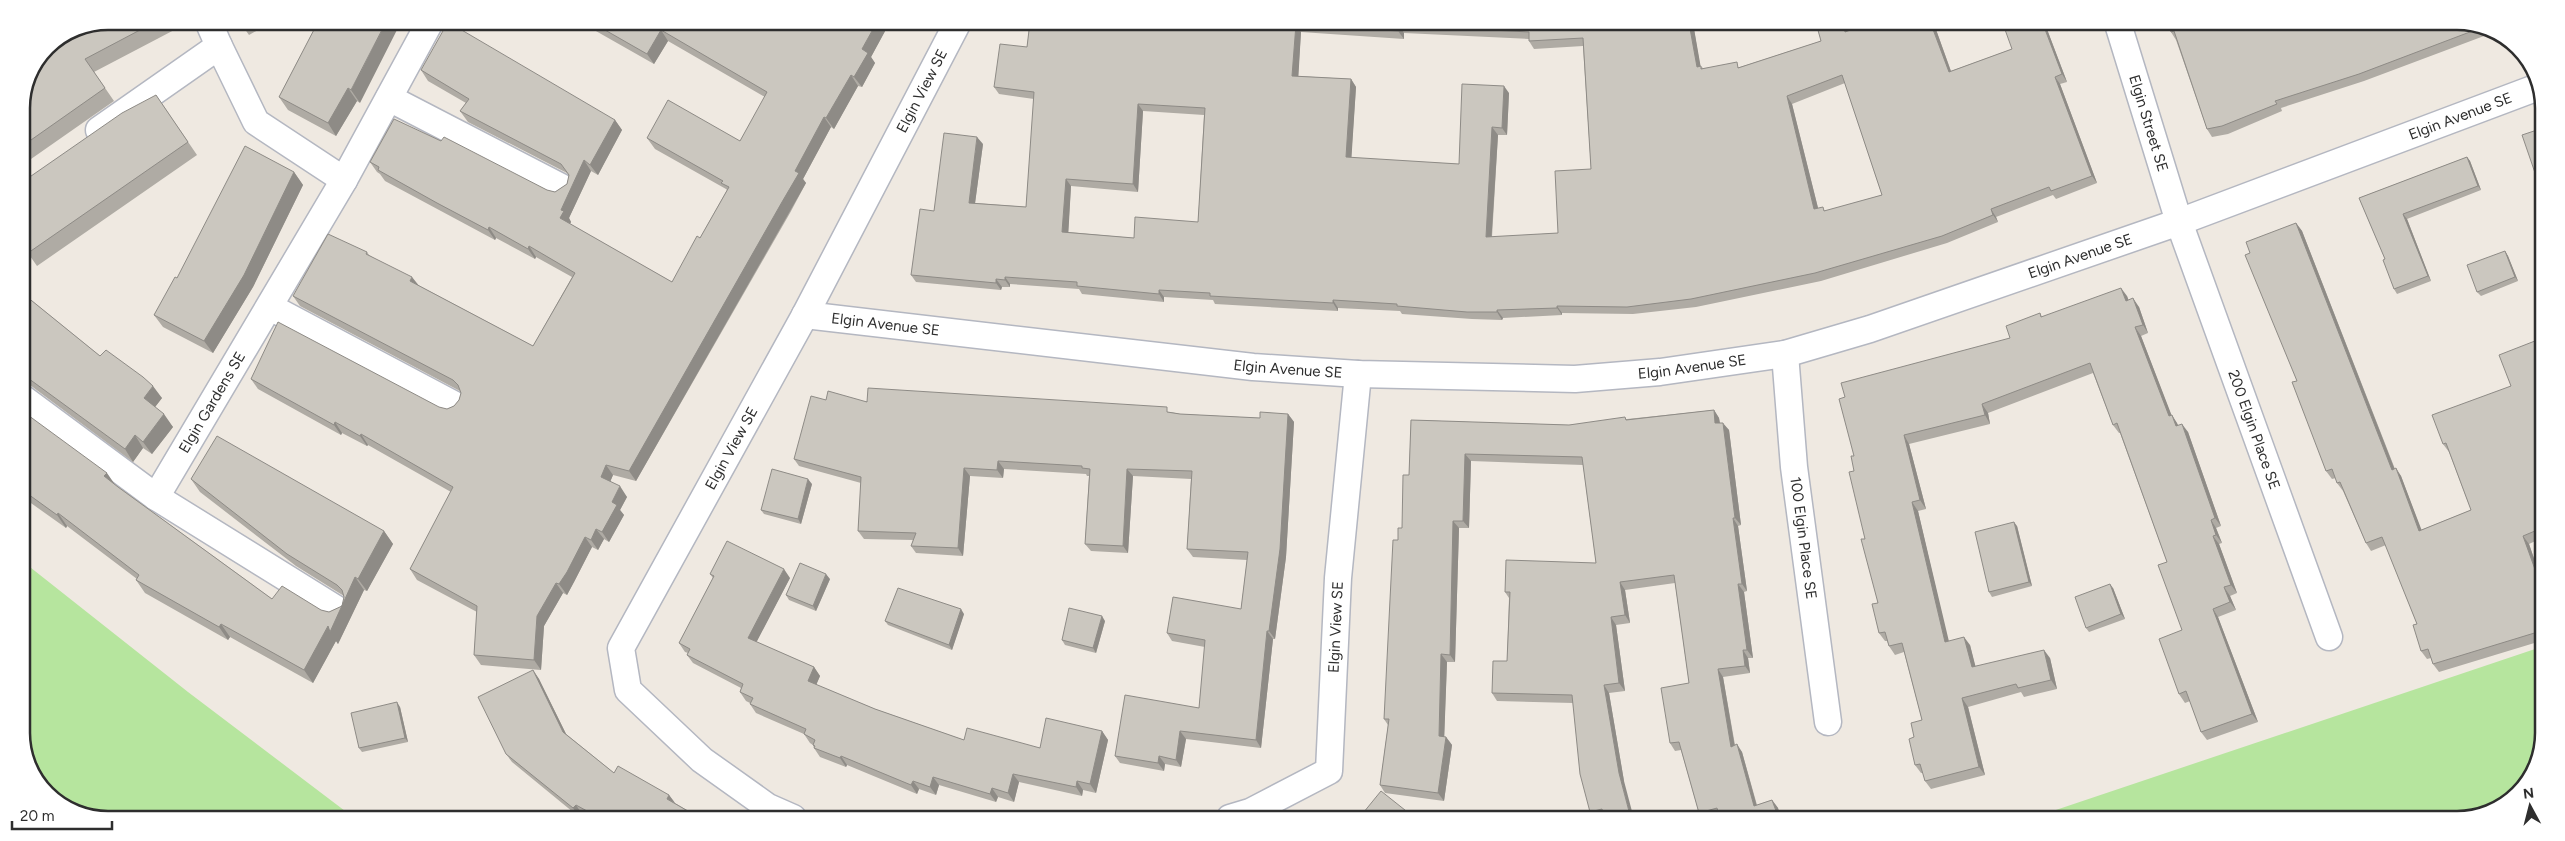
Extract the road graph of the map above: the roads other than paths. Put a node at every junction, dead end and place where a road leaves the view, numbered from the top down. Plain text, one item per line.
1 (212, 30) edge
2 (426, 30) edge
3 (954, 30) edge
4 (2120, 30) edge
5 (219, 46) junction
6 (2532, 89) edge
7 (389, 98) junction
8 (77, 146) edge
9 (344, 180) junction
10 (561, 187) edge
11 (2179, 222) junction
12 (270, 307) junction
13 (805, 315) junction
14 (1785, 354) junction
15 (1358, 374) junction
16 (30, 404) edge
17 (453, 404) edge
18 (156, 497) junction
19 (338, 610) edge
20 (2329, 637) dead end
21 (1828, 722) dead end
22 (777, 811) edge
23 (1252, 811) edge

1 - 5 street
2 - 7 street, Elgin Gardens SE
3 - 13 street, Elgin View SE
4 - 11 street, Elgin Street SE
5 - 8 street
5 - 9 street
6 - 11 street, Elgin Avenue SE
7 - 9 street, Elgin Gardens SE
7 - 10 street
9 - 12 street, Elgin Gardens SE
11 - 14 street, Elgin Avenue SE
11 - 20 street, 200 Elgin Place SE
12 - 17 street
12 - 18 street, Elgin Gardens SE
13 - 15 street, Elgin Avenue SE
13 - 22 street, Elgin View SE
14 - 15 street, Elgin Avenue SE
14 - 21 street, 100 Elgin Place SE
15 - 23 street, Elgin View SE
16 - 18 street
18 - 19 street

